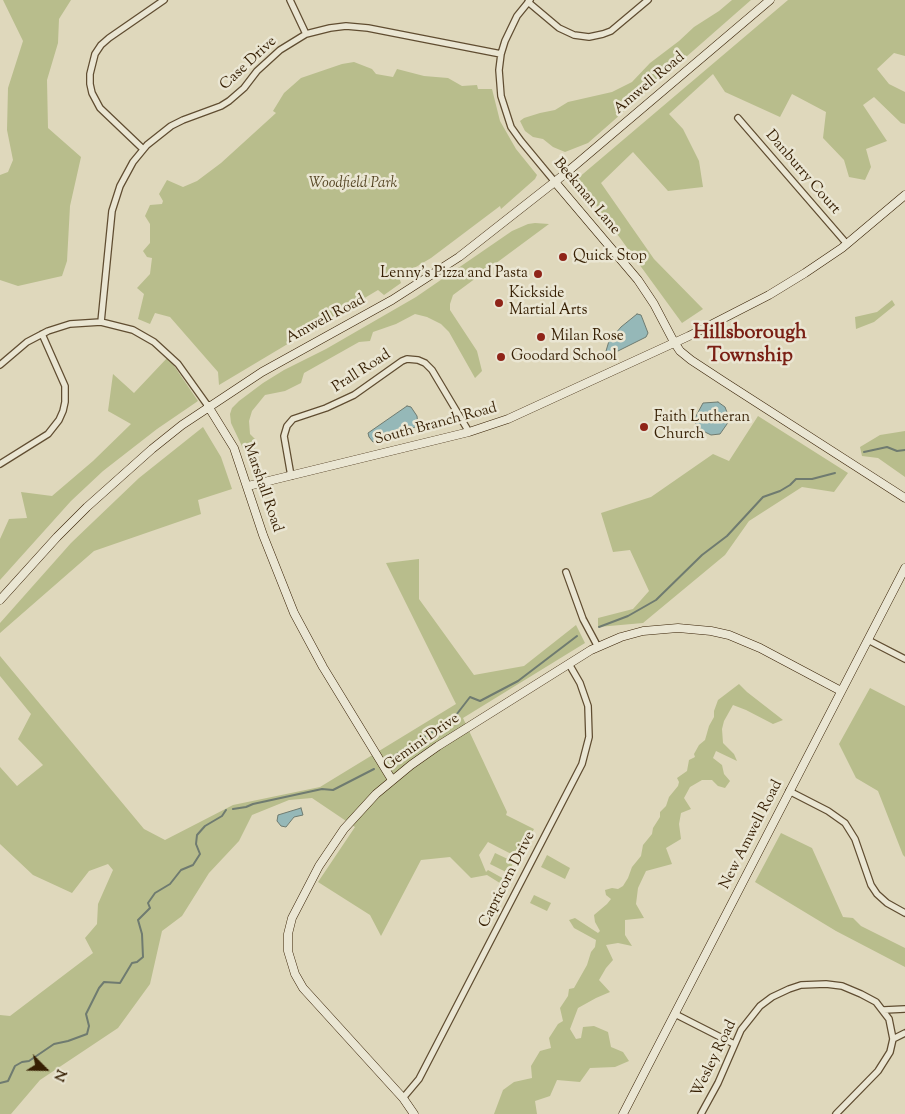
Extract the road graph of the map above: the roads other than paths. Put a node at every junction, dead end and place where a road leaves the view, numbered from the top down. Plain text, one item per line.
1 (164, 0) edge
2 (290, 0) edge
3 (648, 0) edge
4 (770, 0) edge
5 (529, 1) edge
6 (306, 34) junction
7 (501, 54) junction
8 (738, 118) dead end
9 (143, 149) junction
10 (555, 182) junction
11 (905, 196) edge
12 (847, 244) junction
13 (101, 322) junction
14 (42, 334) junction
15 (674, 342) junction
16 (0, 365) edge
17 (208, 406) junction
18 (469, 432) junction
19 (0, 464) edge
20 (291, 476) junction
21 (248, 486) junction
22 (905, 498) edge
23 (905, 568) edge
24 (566, 572) dead end
25 (0, 600) edge
26 (868, 640) junction
27 (598, 647) junction
28 (905, 659) edge
29 (569, 664) junction
30 (841, 691) junction
31 (392, 780) junction
32 (789, 791) junction
33 (905, 913) edge
34 (905, 1009) edge
35 (884, 1010) junction
36 (675, 1014) junction
37 (905, 1033) edge
38 (894, 1039) junction
39 (734, 1044) junction
40 (403, 1098) junction
41 (414, 1114) edge
42 (623, 1114) edge
43 (701, 1114) edge
44 (836, 1114) edge

1 - 9 street
2 - 6 street
3 - 5 street
4 - 10 street, Amwell Road
5 - 7 street, Beekman Lane
6 - 7 street, Case Drive
6 - 9 street, Case Drive
7 - 10 street, Beekman Lane
8 - 12 street, Danburry Court
9 - 13 street, Case Drive
10 - 15 street, Beekman Lane
10 - 17 street, Amwell Road
11 - 12 street, South Branch Road
12 - 15 street, South Branch Road
13 - 14 street, Marshall Road
13 - 17 street, Marshall Road
14 - 16 street, Marshall Road
14 - 19 street
15 - 18 street, South Branch Road
15 - 22 street, Beekman Lane
17 - 21 street, Marshall Road
17 - 25 street, Amwell Road
18 - 20 street, South Branch Road
18 - 20 street, Prall Road
20 - 21 street, South Branch Road
21 - 31 street, Marshall Road
23 - 26 street, New Amwell Road
24 - 27 street
26 - 28 street
26 - 30 street, New Amwell Road
27 - 29 street, Gemini Drive
27 - 30 street, Gemini Drive
29 - 31 street, Gemini Drive
29 - 40 street, Capricorn Drive
30 - 32 street, New Amwell Road
31 - 40 street, Gemini Drive
32 - 33 street
32 - 36 street, New Amwell Road
34 - 35 street
35 - 38 street
35 - 39 street, Wesley Road
36 - 39 street
36 - 42 street, New Amwell Road
37 - 38 street
38 - 44 street
39 - 43 street, Wesley Road
40 - 41 street, Gemini Drive

